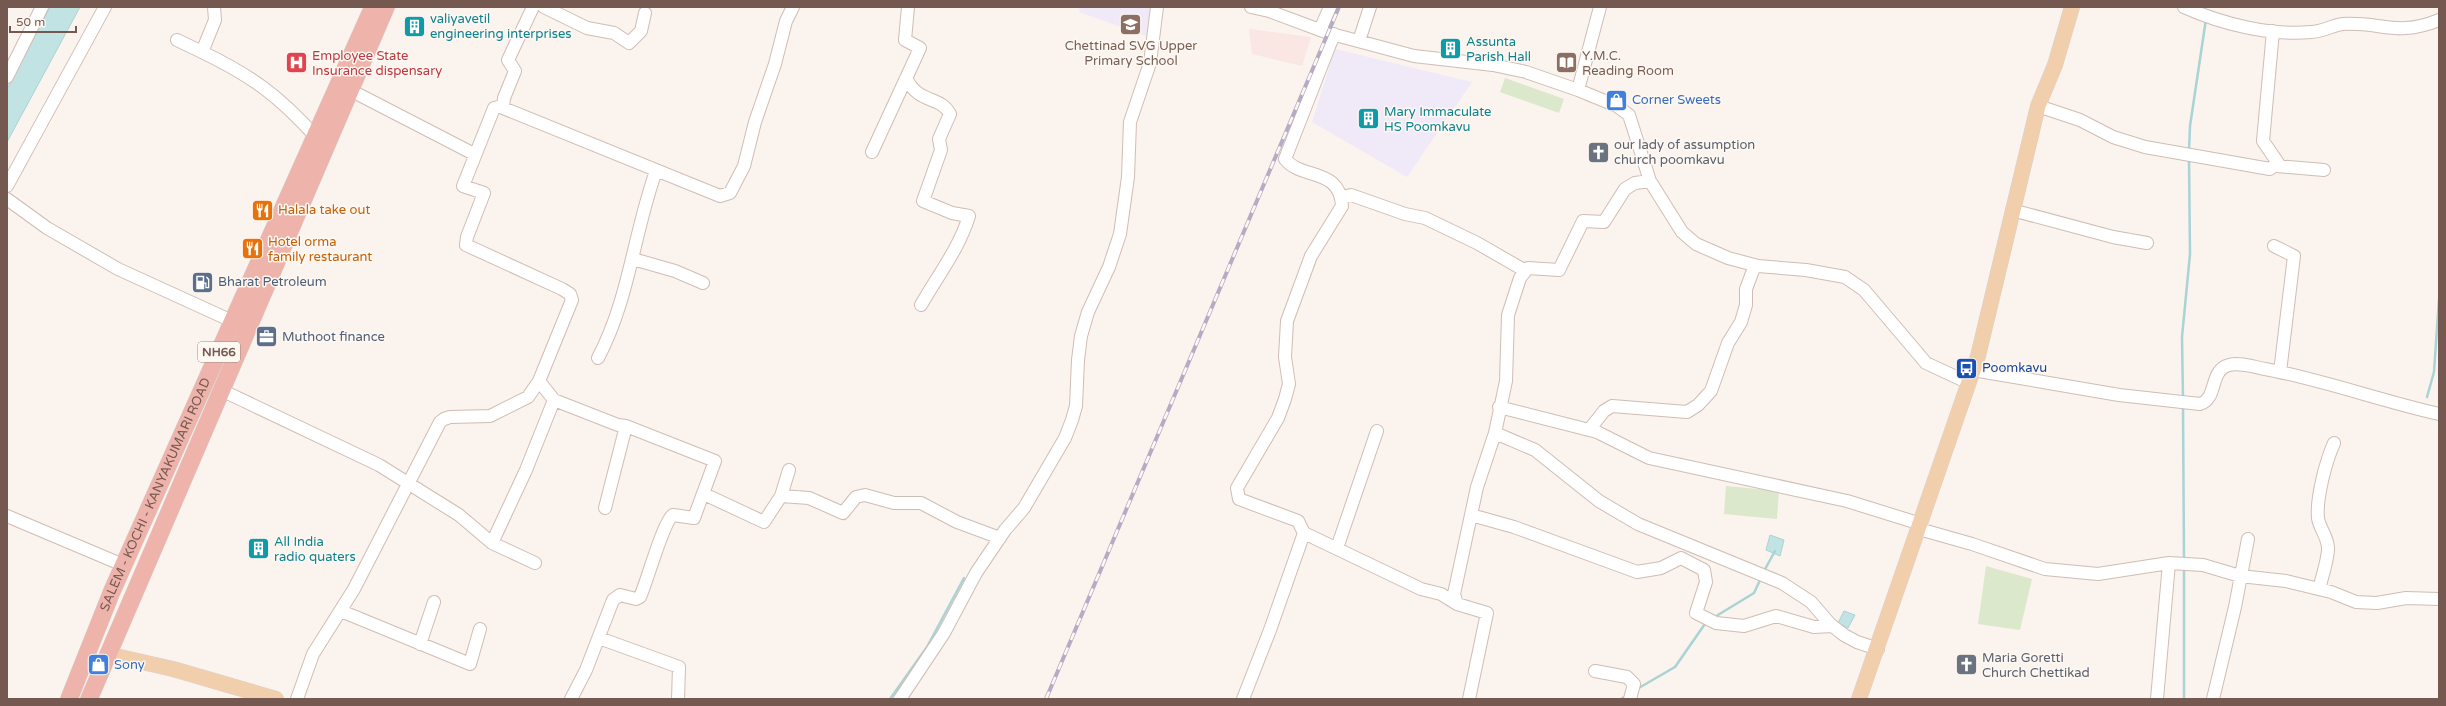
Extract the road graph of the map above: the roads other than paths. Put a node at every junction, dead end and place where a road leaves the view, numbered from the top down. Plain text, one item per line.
1 (42, 7) edge
2 (105, 7) edge
3 (214, 7) edge
4 (373, 7) edge
5 (386, 7) edge
6 (533, 7) edge
7 (544, 7) edge
8 (793, 7) edge
9 (908, 7) edge
10 (1157, 7) edge
11 (1251, 7) edge
12 (1330, 7) edge
13 (1370, 7) edge
14 (1600, 7) edge
15 (2072, 7) edge
16 (2184, 7) edge
17 (645, 13) dead end
18 (2439, 20) edge
19 (1320, 30) junction
20 (2273, 31) junction
21 (1334, 34) junction
22 (177, 40) dead end
23 (1359, 41) junction
24 (202, 52) junction
25 (7, 77) edge
26 (906, 78) junction
27 (350, 90) junction
28 (1578, 90) junction
29 (502, 106) junction
30 (2038, 106) junction
31 (316, 137) junction
32 (872, 152) dead end
33 (474, 154) junction
34 (2276, 166) junction
35 (2324, 170) dead end
36 (656, 171) junction
37 (1650, 181) junction
38 (7, 186) edge
39 (1342, 196) junction
40 (7, 199) edge
41 (2012, 210) junction
42 (2148, 243) dead end
43 (2274, 246) dead end
44 (633, 259) junction
45 (1755, 265) junction
46 (1524, 270) junction
47 (703, 283) dead end
48 (921, 305) dead end
49 (232, 321) junction
50 (598, 358) dead end
51 (2280, 372) junction
52 (1971, 376) junction
53 (539, 381) junction
54 (221, 390) junction
55 (554, 400) junction
56 (1499, 407) junction
57 (2439, 414) edge
58 (626, 426) junction
59 (1589, 430) junction
60 (1376, 431) dead end
61 (1495, 433) junction
62 (2334, 444) dead end
63 (789, 470) dead end
64 (408, 484) junction
65 (704, 494) junction
66 (780, 496) junction
67 (605, 508) dead end
68 (1471, 515) junction
69 (7, 516) edge
70 (1920, 527) junction
71 (1304, 532) junction
72 (1000, 538) junction
73 (2248, 539) dead end
74 (492, 543) junction
75 (1337, 548) junction
76 (535, 563) dead end
77 (2169, 563) junction
78 (123, 565) junction
79 (2240, 576) junction
80 (2319, 589) junction
81 (2439, 599) edge
82 (434, 602) dead end
83 (1457, 604) junction
84 (341, 611) junction
85 (1832, 626) junction
86 (480, 628) dead end
87 (599, 638) junction
88 (420, 644) junction
89 (1878, 649) junction
90 (107, 654) junction
91 (1595, 671) dead end
92 (69, 699) edge
93 (89, 699) edge
94 (276, 699) edge
95 (298, 699) edge
96 (571, 699) edge
97 (678, 699) edge
98 (900, 699) edge
99 (1243, 699) edge
100 (1469, 699) edge
101 (1630, 699) edge
102 (1859, 699) edge
103 (2157, 699) edge
104 (2213, 699) edge

1 - 25 street
2 - 38 street
3 - 24 street
4 - 31 highway, SALEM - KOCHI - KANYAKUMARI ROAD / NH66
5 - 27 highway
6 - 29 street
7 - 17 street
8 - 36 street
9 - 26 street
10 - 72 street
11 - 19 street
12 - 19 street
13 - 23 street
14 - 28 street
15 - 30 main road
16 - 20 street
18 - 20 street
19 - 21 street
20 - 34 street
21 - 23 street
21 - 39 street
22 - 24 street
23 - 28 street
24 - 31 street
26 - 32 street
26 - 48 street
27 - 33 street
27 - 54 highway
28 - 37 street
29 - 33 street
29 - 36 street
30 - 34 street
30 - 41 main road
31 - 49 highway, SALEM - KOCHI - KANYAKUMARI ROAD / NH66
33 - 53 street
34 - 35 street
36 - 44 street
37 - 45 street
37 - 46 street
39 - 46 street
39 - 71 street
40 - 49 street
41 - 42 street
41 - 52 main road
43 - 51 street
44 - 47 street
44 - 50 street
45 - 52 street
45 - 59 street
46 - 56 street
49 - 78 highway, SALEM - KOCHI - KANYAKUMARI ROAD / NH66
51 - 52 street
51 - 57 street
52 - 70 main road
53 - 55 street
53 - 64 street
54 - 64 street
54 - 90 highway
55 - 58 street
55 - 74 street
56 - 59 street
56 - 61 street
58 - 65 street
58 - 67 street
59 - 70 street
60 - 75 street
61 - 68 street
61 - 85 street
62 - 80 street
63 - 66 street
64 - 74 street
64 - 84 street
65 - 66 street
65 - 87 street
66 - 72 street
68 - 83 street
68 - 85 street
69 - 78 street
70 - 77 street
70 - 89 main road
71 - 75 street
71 - 99 street
72 - 98 street
73 - 79 street
74 - 76 street
75 - 83 street
77 - 79 street
77 - 103 street
78 - 92 highway, SALEM - KOCHI - KANYAKUMARI ROAD / NH66
79 - 80 street
79 - 104 street
80 - 81 street
82 - 88 street
83 - 100 street
84 - 88 street
84 - 95 street
85 - 89 street
86 - 88 street
87 - 96 street
87 - 97 street
89 - 102 main road
90 - 93 highway
90 - 94 main road
91 - 101 street

